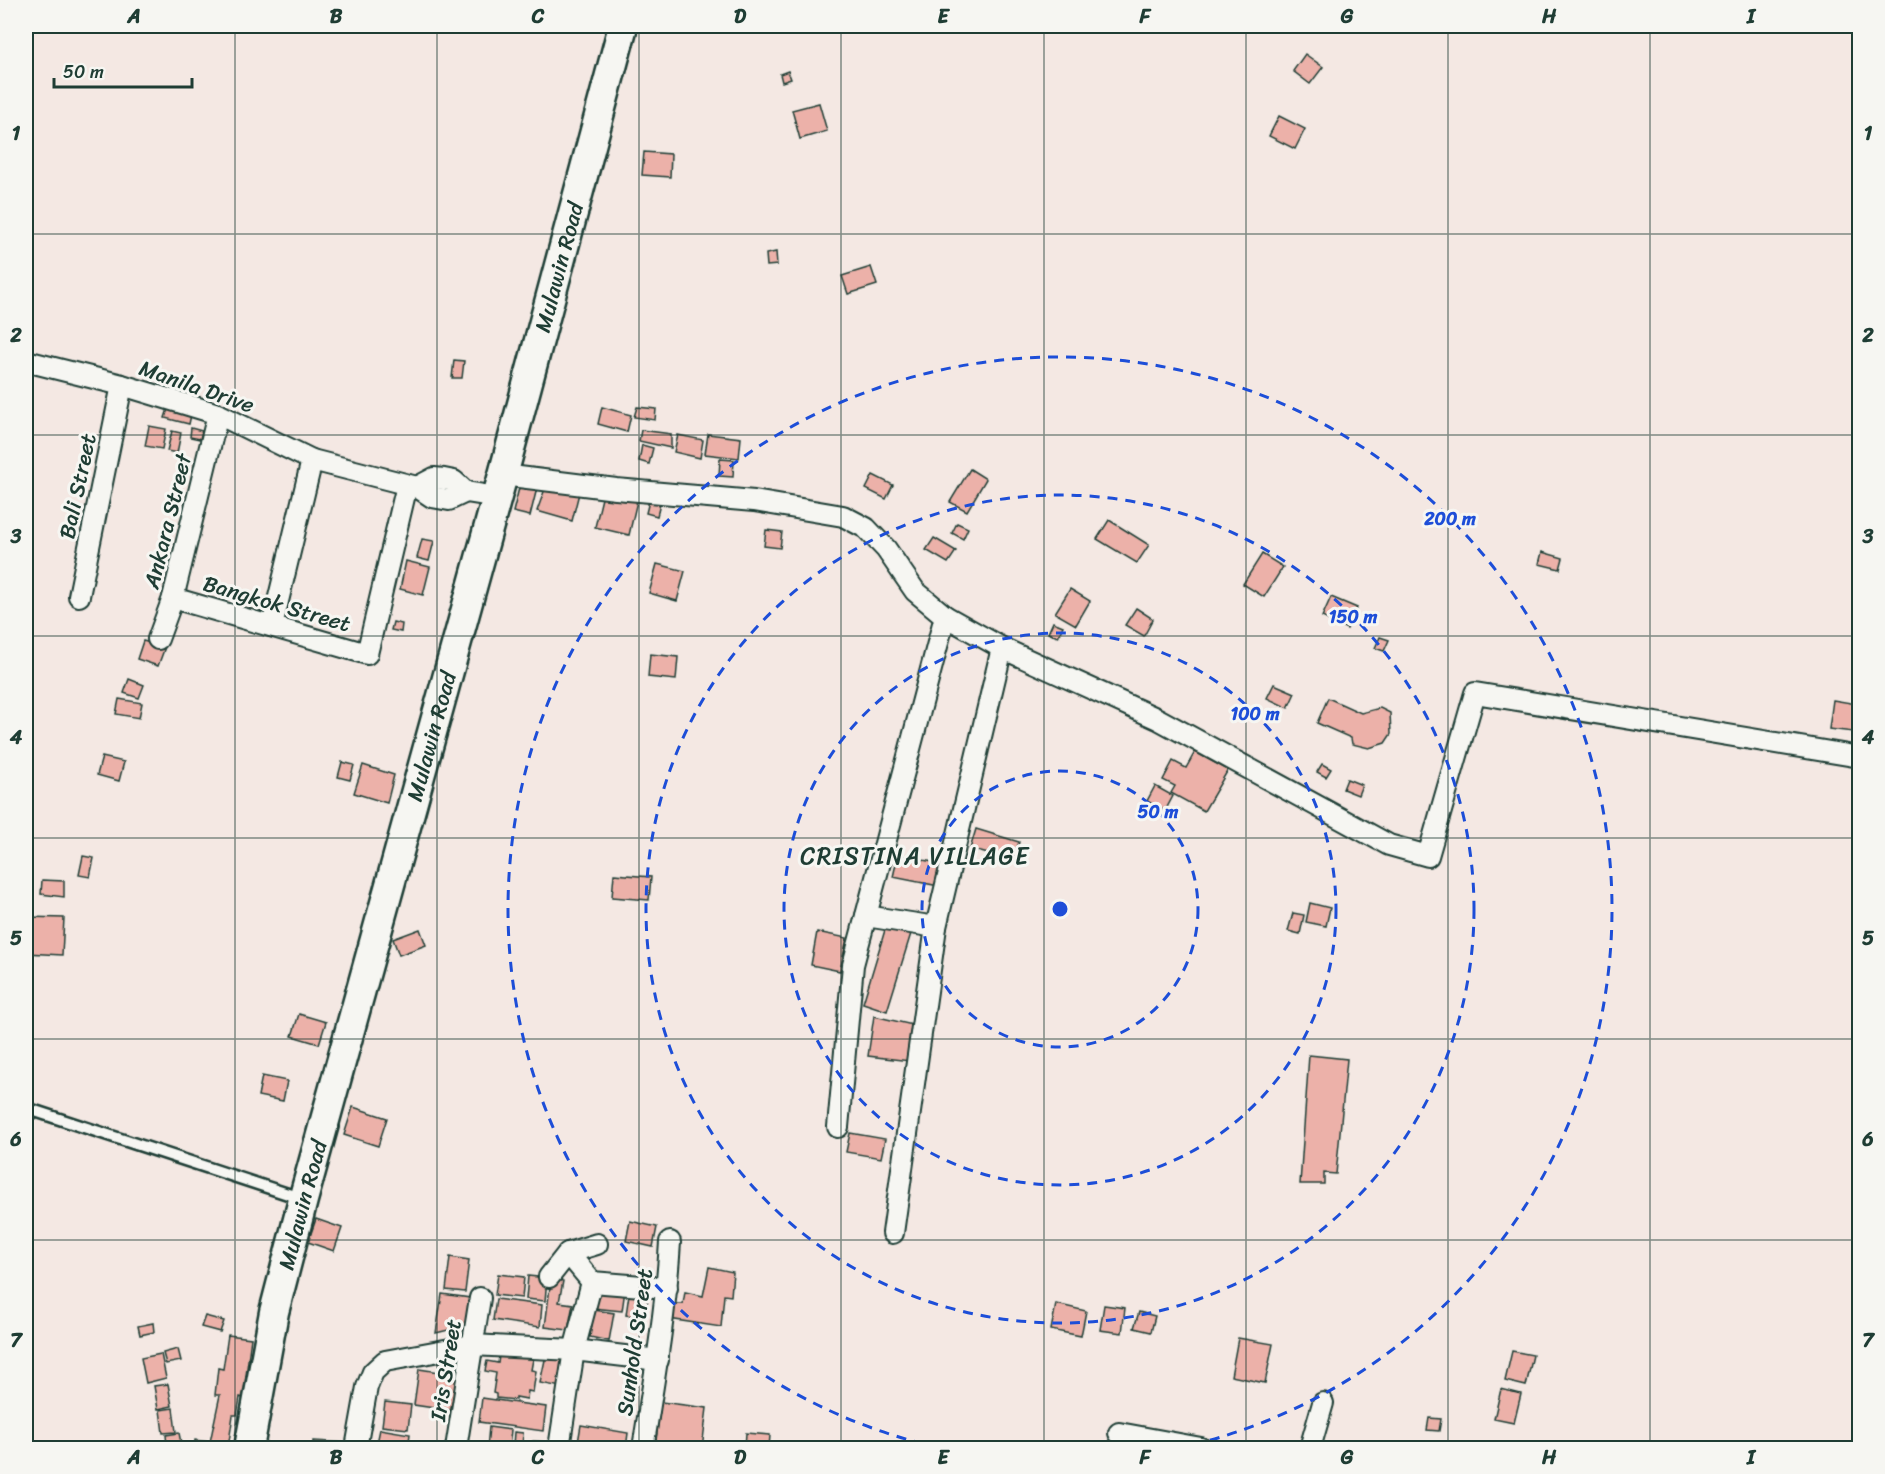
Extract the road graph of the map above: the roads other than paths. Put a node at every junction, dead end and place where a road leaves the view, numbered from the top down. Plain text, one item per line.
1 (623, 26) edge
2 (26, 365) edge
3 (122, 385) junction
4 (218, 414) junction
5 (312, 459) junction
6 (412, 486) junction
7 (500, 486) junction
8 (79, 596) dead end
9 (173, 598) junction
10 (945, 616) junction
11 (272, 626) junction
12 (158, 639) dead end
13 (1002, 648) junction
14 (1860, 757) edge
15 (866, 916) junction
16 (936, 927) junction
17 (26, 1108) edge
18 (838, 1127) dead end
19 (303, 1200) junction
20 (893, 1233) dead end
21 (670, 1242) dead end
22 (597, 1244) dead end
23 (568, 1253) junction
24 (549, 1277) dead end
25 (592, 1282) junction
26 (667, 1288) junction
27 (480, 1298) dead end
28 (472, 1344) junction
29 (574, 1350) junction
30 (658, 1360) junction
31 (1323, 1403) dead end
32 (1119, 1433) dead end
33 (249, 1449) edge
34 (356, 1449) edge
35 (456, 1449) edge
36 (559, 1449) edge
37 (643, 1449) edge
38 (1201, 1449) edge
39 (1310, 1449) edge

1 - 7 main road, Mulawin Road
2 - 3 street, Manila Drive
3 - 4 street, Manila Drive
3 - 8 street, Bali Street
4 - 5 street, Manila Drive
4 - 9 street, Ankara Street
5 - 6 street, Manila Drive
5 - 11 street
6 - 7 street, Manila Drive
6 - 11 street, Bangkok Street
7 - 10 street, Manila Drive
7 - 19 main road, Mulawin Road
9 - 11 street, Bangkok Street
9 - 12 street, Ankara Street
10 - 13 street, Manila Drive
10 - 15 street
13 - 14 street, Manila Drive
13 - 16 street
15 - 16 street
15 - 18 street
16 - 20 street
17 - 19 lane
19 - 33 main road, Mulawin Road
21 - 26 street, Sunhold Street
22 - 23 street
23 - 24 street
23 - 25 street
25 - 26 street
25 - 29 street
26 - 30 street, Sunhold Street
27 - 28 street, Iris Street
28 - 29 street
28 - 34 street
28 - 35 street, Iris Street
29 - 30 street
29 - 36 street
30 - 37 street, Sunhold Street
31 - 39 street
32 - 38 street

